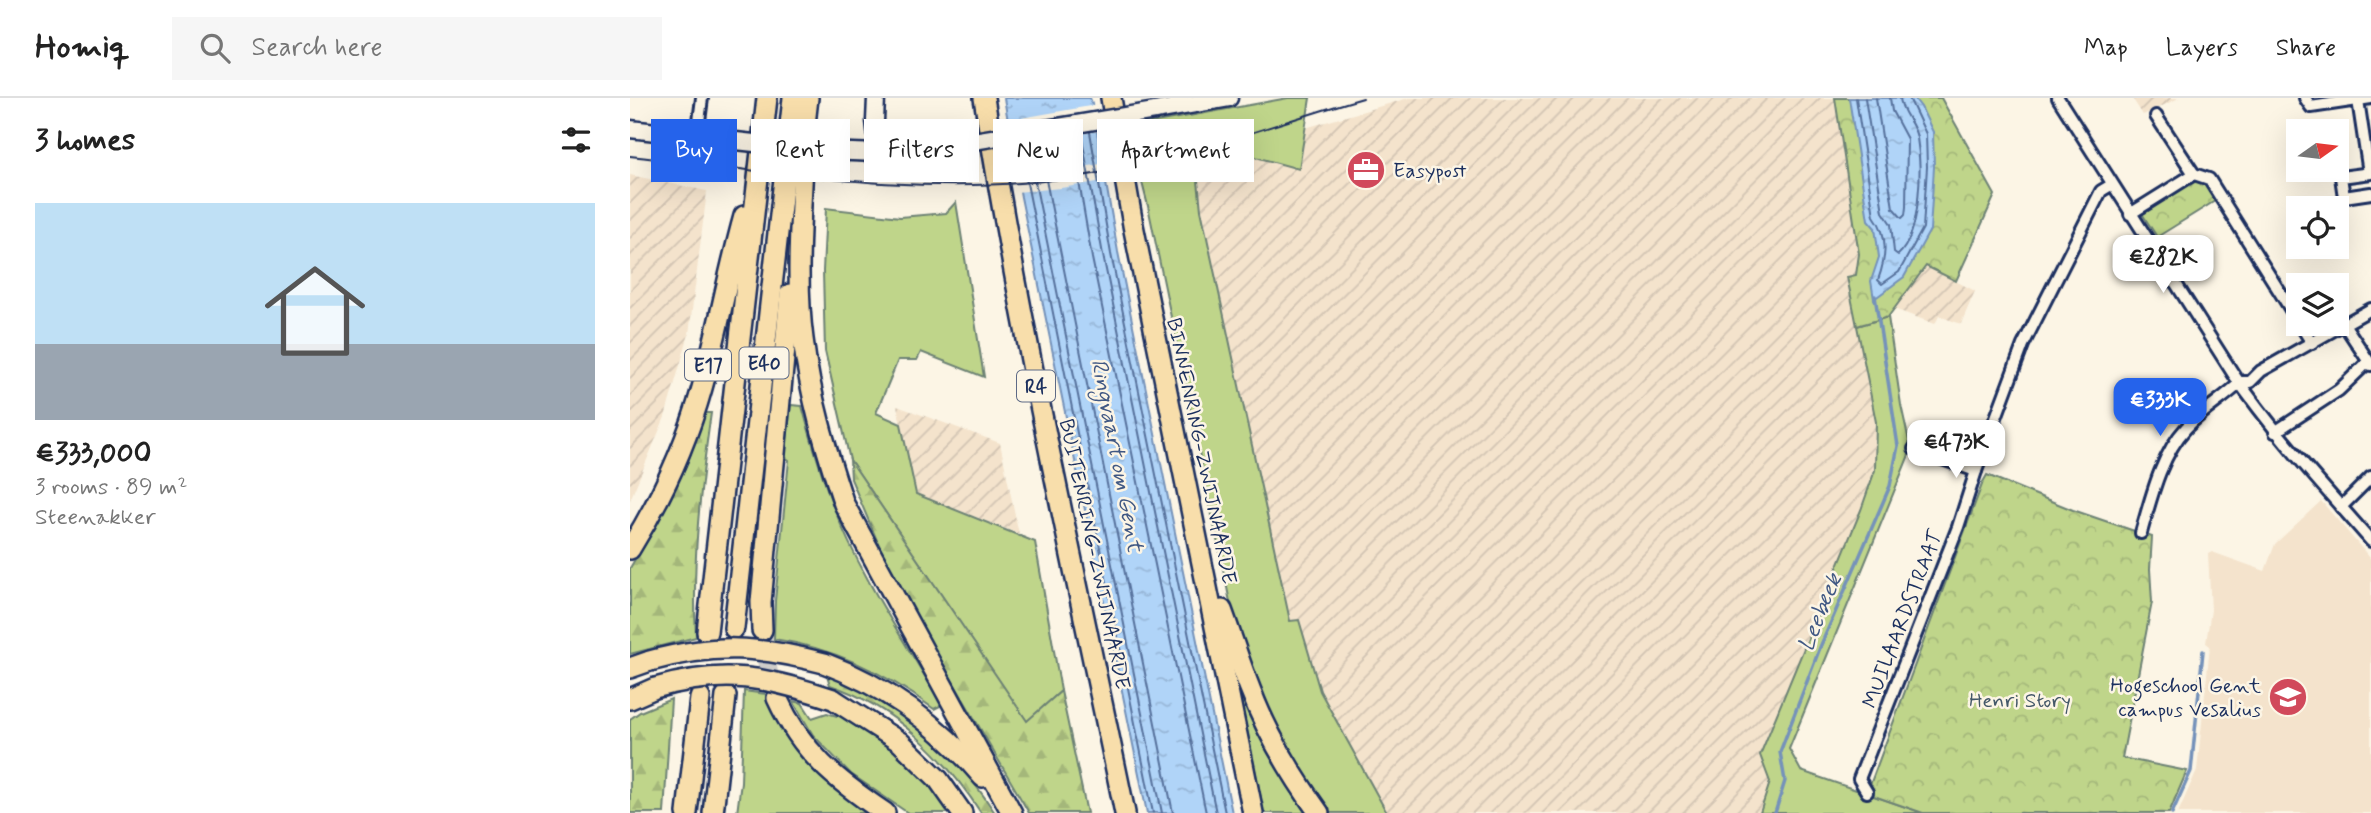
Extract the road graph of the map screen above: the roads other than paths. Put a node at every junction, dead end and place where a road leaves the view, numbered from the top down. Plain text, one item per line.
1 (702, 98) edge
2 (767, 98) edge
3 (793, 98) edge
4 (808, 98) edge
5 (876, 98) edge
6 (984, 98) edge
7 (1111, 98) edge
8 (1229, 98) edge
9 (2058, 98) edge
10 (2305, 98) edge
11 (2371, 98) edge
12 (2358, 100) junction
13 (2156, 116) dead end
14 (699, 119) edge
15 (765, 119) edge
16 (805, 119) edge
17 (874, 119) edge
18 (630, 129) edge
19 (651, 132) edge
20 (979, 140) edge
21 (737, 141) edge
22 (864, 152) edge
23 (2370, 173) edge
24 (2194, 174) junction
25 (754, 182) edge
26 (758, 182) edge
27 (799, 182) edge
28 (803, 182) edge
29 (2111, 185) junction
30 (2371, 193) edge
31 (2130, 214) junction
32 (2286, 301) edge
33 (2371, 309) edge
34 (2349, 321) edge
35 (2349, 332) edge
36 (2308, 336) edge
37 (2324, 336) edge
38 (2312, 343) junction
39 (2369, 364) edge
40 (2241, 382) junction
41 (2275, 432) junction
42 (1914, 449) dead end
43 (1976, 471) junction
44 (2371, 477) edge
45 (2341, 507) junction
46 (2141, 533) dead end
47 (2371, 541) edge
48 (630, 549) edge
49 (1199, 551) junction
50 (734, 628) dead end
51 (762, 630) tunnel mouth
52 (707, 632) dead end
53 (630, 668) edge
54 (726, 696) dead end
55 (700, 698) dead end
56 (777, 698) tunnel mouth
57 (630, 699) edge
58 (1867, 792) dead end
59 (1010, 810) edge
60 (687, 813) edge
61 (713, 813) edge
62 (885, 813) edge
63 (962, 813) edge
64 (1125, 813) edge
65 (1253, 813) edge
66 (1319, 813) edge

1 - 14 street
2 - 15 highway, E40
3 - 50 highway, E40
4 - 16 highway
5 - 17 street
6 - 64 highway, BUITENRING-ZWIJNAARDE / R4
7 - 49 highway, BINNENRING-ZWIJNAARDE
8 - 20 street, bridge
9 - 29 street
10 - 12 street
11 - 12 street
12 - 23 street
13 - 24 street
18 - 19 street
21 - 22 street, bridge
23 - 30 street
24 - 31 street
24 - 32 street
25 - 48 highway, E17
26 - 52 highway, E40
27 - 51 highway
28 - 59 highway
29 - 31 street
29 - 43 street, MUILAARDSTRAAT
31 - 40 street
33 - 34 street
35 - 39 street
36 - 38 street
37 - 38 street
38 - 40 street
39 - 41 street
40 - 41 street
40 - 46 street
41 - 45 street
42 - 43 street
43 - 58 street, MUILAARDSTRAAT
44 - 45 street
45 - 47 street
49 - 65 highway, BINNENRING-ZWIJNAARDE
49 - 66 highway
53 - 59 highway, bridge
54 - 61 highway
55 - 60 highway
56 - 62 highway
57 - 63 highway, bridge

